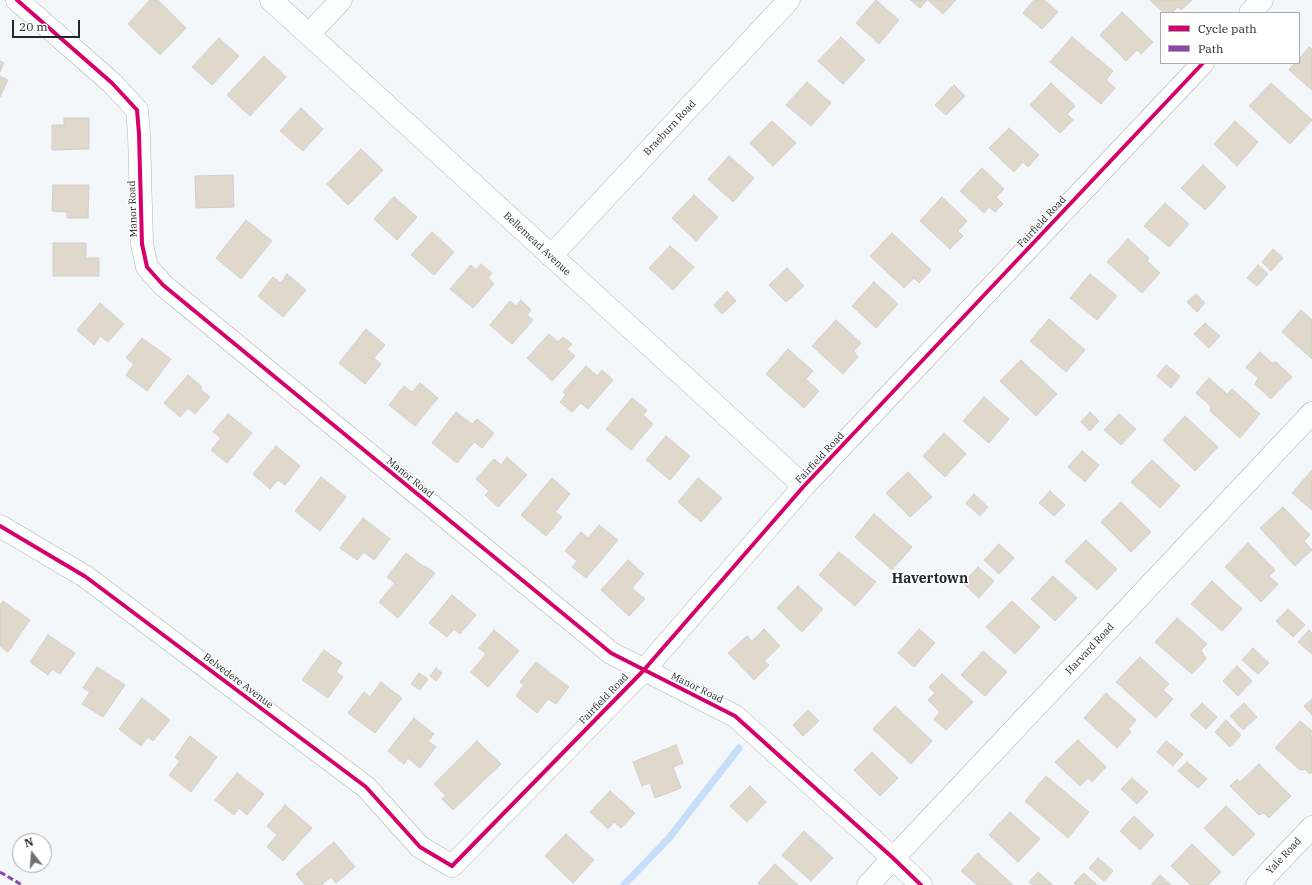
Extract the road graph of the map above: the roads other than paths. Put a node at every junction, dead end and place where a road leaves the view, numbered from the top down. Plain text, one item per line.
1 (17, 0) edge
2 (271, 0) edge
3 (341, 0) edge
4 (789, 0) edge
5 (1262, 0) edge
6 (1251, 12) edge
7 (309, 34) junction
8 (1202, 64) edge
9 (551, 256) junction
10 (1312, 413) edge
11 (804, 486) junction
12 (0, 526) edge
13 (644, 670) junction
14 (1312, 826) edge
15 (893, 858) junction
16 (452, 866) joint
17 (868, 885) edge
18 (921, 885) edge
19 (1256, 885) edge

1 - 13 street, Manor Road
2 - 7 street, Bellemead Avenue
3 - 7 street
4 - 9 street, Braeburn Road
5 - 6 street
7 - 9 street, Bellemead Avenue
8 - 11 street, Fairfield Road
9 - 11 street, Bellemead Avenue
10 - 15 street, Harvard Road
11 - 13 street, Fairfield Road
12 - 16 street, Belvedere Avenue
13 - 15 street, Manor Road
13 - 16 street, Fairfield Road
14 - 19 street, Yale Road
15 - 17 street, Harvard Road
15 - 18 street, Manor Road

